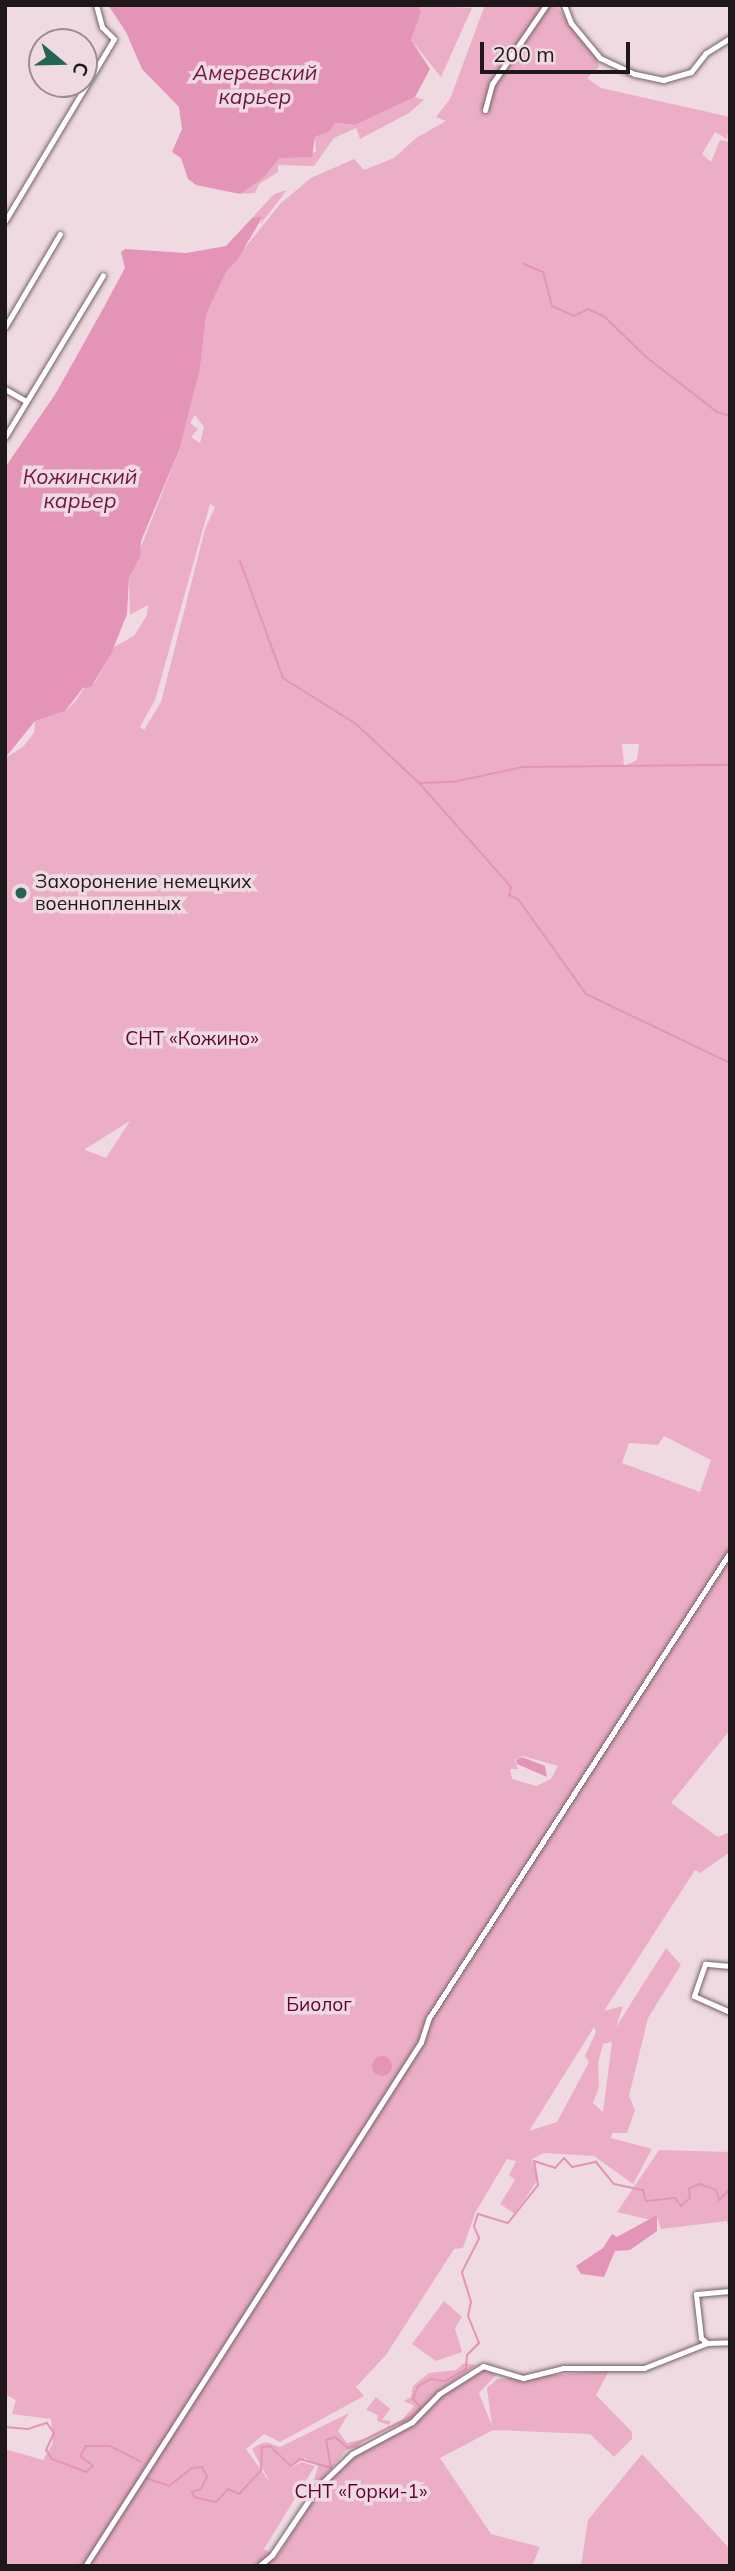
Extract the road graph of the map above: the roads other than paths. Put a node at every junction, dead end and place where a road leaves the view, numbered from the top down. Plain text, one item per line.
1 (96, 5) edge
2 (547, 5) edge
3 (564, 5) edge
4 (730, 37) edge
5 (485, 110) dead end
6 (5, 221) edge
7 (61, 234) dead end
8 (103, 275) dead end
9 (5, 327) edge
10 (5, 389) edge
11 (26, 401) junction
12 (5, 437) edge
13 (730, 1552) edge
14 (730, 1966) edge
15 (730, 2011) edge
16 (730, 2291) edge
17 (707, 2343) junction
18 (727, 2343) edge
19 (85, 2566) edge
20 (259, 2566) edge

1 - 6 street
2 - 5 street
3 - 4 street
7 - 9 street
8 - 11 street
10 - 11 street
11 - 12 street
13 - 19 street
14 - 15 street
16 - 17 street
17 - 18 street
17 - 20 street

